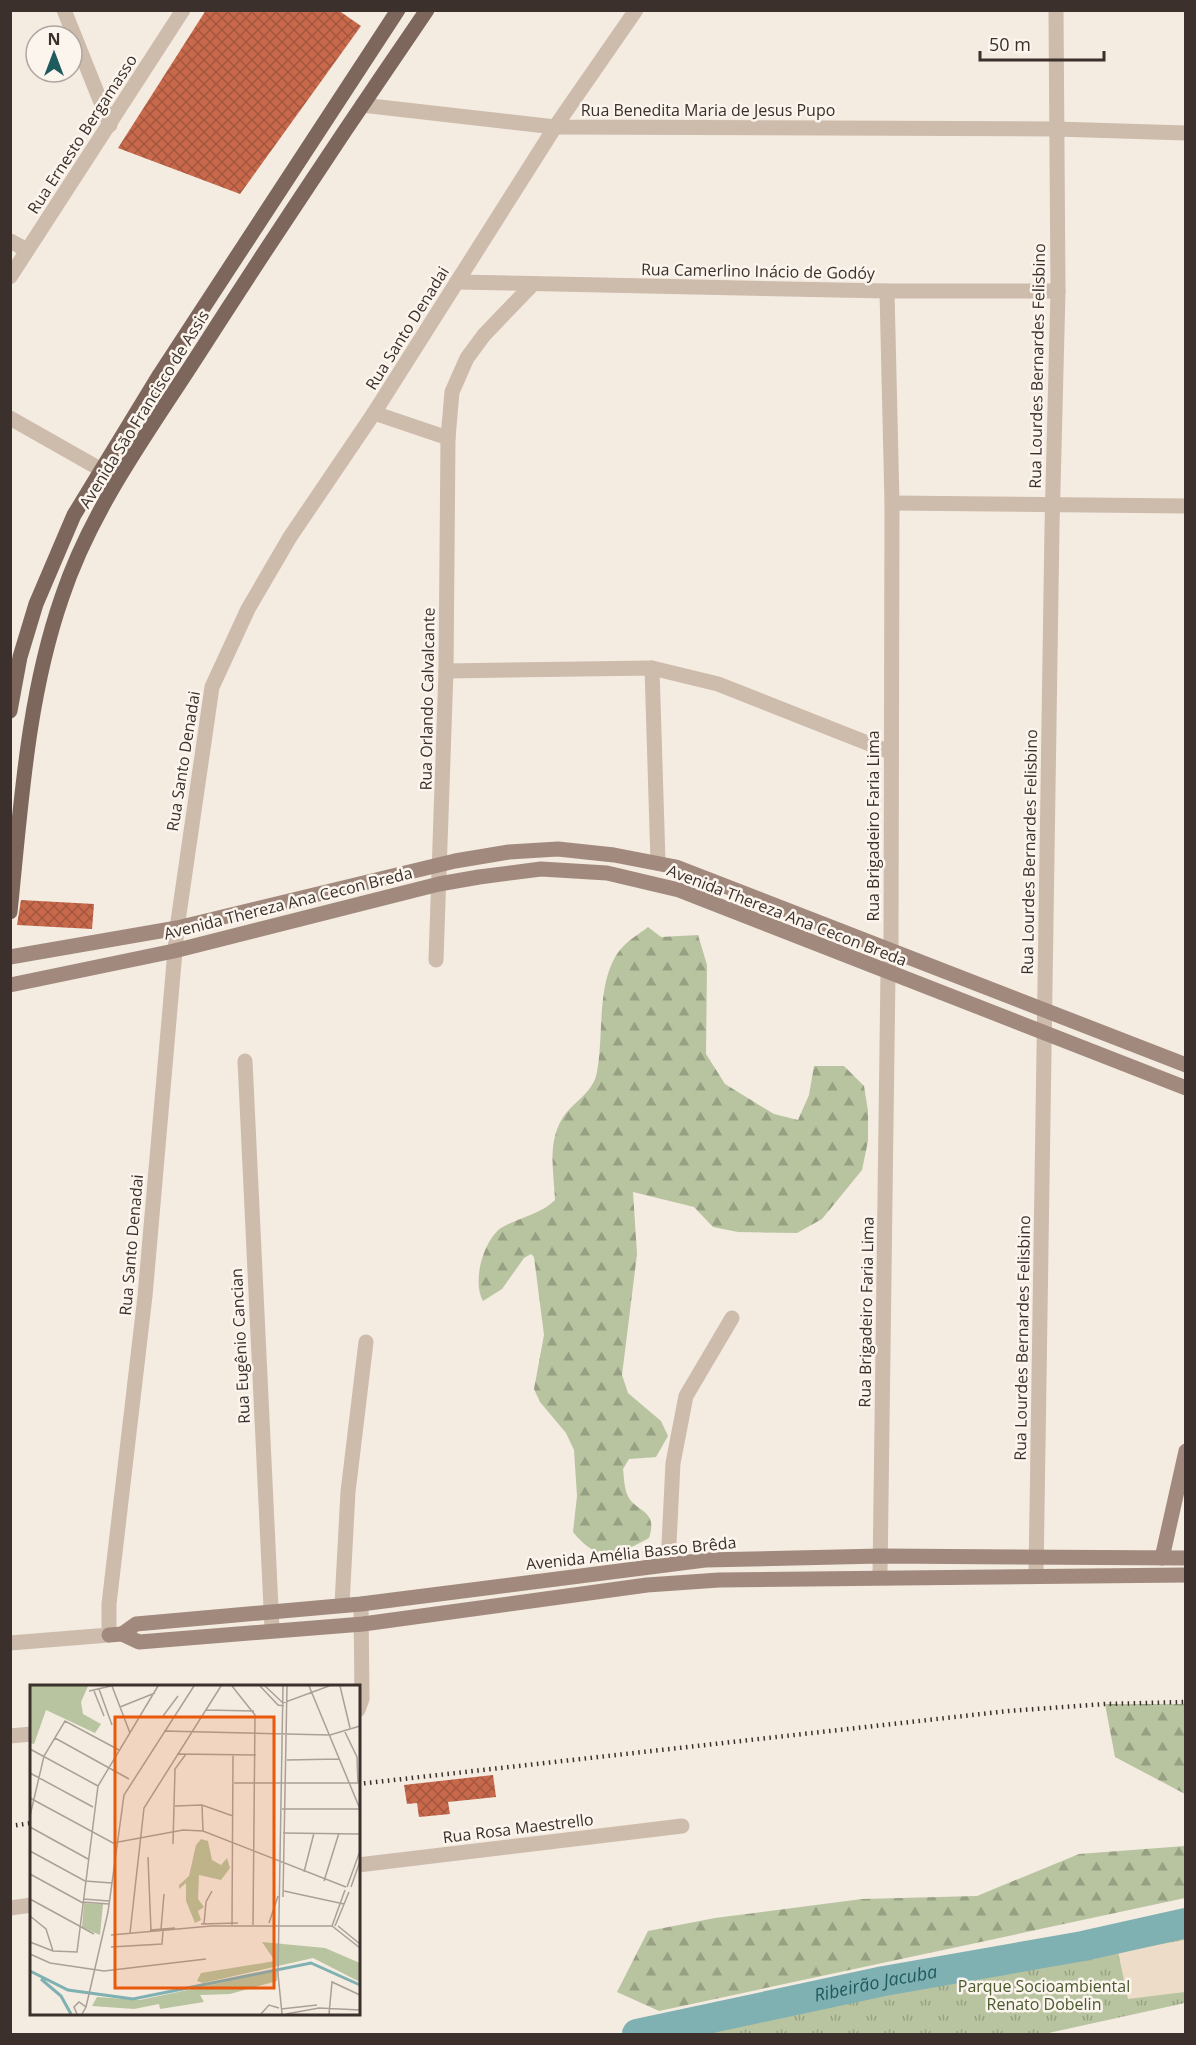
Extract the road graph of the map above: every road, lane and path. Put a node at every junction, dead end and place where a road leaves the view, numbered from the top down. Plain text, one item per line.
1 (64, 10) edge
2 (183, 10) edge
3 (398, 10) edge
4 (427, 10) edge
5 (636, 10) edge
6 (1056, 10) edge
7 (362, 105) junction
8 (110, 126) junction
9 (555, 127) junction
10 (1056, 129) junction
11 (1185, 133) edge
12 (10, 241) edge
13 (27, 250) junction
14 (10, 277) edge
15 (457, 282) junction
16 (532, 285) junction
17 (887, 291) junction
18 (1058, 291) junction
19 (374, 413) junction
20 (10, 418) edge
21 (448, 438) junction
22 (100, 469) junction
23 (892, 503) junction
24 (1052, 506) junction
25 (1185, 506) edge
26 (652, 668) junction
27 (446, 671) junction
28 (10, 711) edge
29 (890, 752) junction
30 (658, 862) junction
31 (440, 865) junction
32 (439, 884) junction
33 (10, 912) edge
34 (177, 928) junction
35 (891, 950) junction
36 (174, 951) junction
37 (10, 957) edge
38 (436, 960) dead end
39 (888, 972) junction
40 (10, 985) edge
41 (1045, 1012) junction
42 (1044, 1033) junction
43 (245, 1061) dead end
44 (1185, 1065) edge
45 (1185, 1088) edge
46 (732, 1318) dead end
47 (366, 1342) dead end
48 (1185, 1450) edge
49 (881, 1556) junction
50 (1036, 1557) junction
51 (1162, 1558) junction
52 (1185, 1558) edge
53 (668, 1564) junction
54 (1185, 1575) edge
55 (880, 1576) junction
56 (1036, 1576) junction
57 (342, 1604) junction
58 (361, 1604) junction
59 (271, 1610) junction
60 (363, 1624) junction
61 (272, 1629) junction
62 (116, 1635) junction
63 (10, 1643) edge
64 (360, 1704) edge
65 (30, 1734) edge
66 (10, 1736) edge
67 (682, 1826) dead end
68 (360, 1865) edge
69 (30, 1905) edge
70 (10, 1908) edge

1 - 8 street
2 - 8 street, Rua Ernesto Bergamasso
3 - 22 main road, Avenida São Francisco de Assis
4 - 7 main road, Avenida São Francisco de Assis
5 - 9 street, Rua Santo Denadai
6 - 10 street, Rua Lourdes Bernardes Felisbino
7 - 9 street, Rua Benedita Maria de Jesus Pupo
7 - 33 main road, Avenida São Francisco de Assis
8 - 13 street, Rua Ernesto Bergamasso
9 - 10 street, Rua Benedita Maria de Jesus Pupo
9 - 15 street, Rua Santo Denadai
10 - 11 street, Rua Benedita Maria de Jesus Pupo
10 - 18 street, Rua Lourdes Bernardes Felisbino
12 - 13 street
13 - 14 street, Rua Ernesto Bergamasso
15 - 16 street, Rua Camerlino Inácio de Godóy
15 - 19 street, Rua Santo Denadai
16 - 17 street, Rua Camerlino Inácio de Godóy
16 - 21 street, Rua Orlando Calvalcante
17 - 18 street, Rua Camerlino Inácio de Godóy
17 - 23 street, Rua Brigadeiro Faria Lima
18 - 24 street, Rua Lourdes Bernardes Felisbino
19 - 21 street
19 - 34 street, Rua Santo Denadai
20 - 22 street
21 - 27 street, Rua Orlando Calvalcante
22 - 28 main road, Avenida São Francisco de Assis
23 - 24 street
23 - 29 street, Rua Brigadeiro Faria Lima
24 - 25 street
24 - 41 street, Rua Lourdes Bernardes Felisbino
26 - 27 street
26 - 29 street
26 - 30 street
27 - 31 street, Rua Orlando Calvalcante
29 - 35 street, Rua Brigadeiro Faria Lima
30 - 31 main road, Avenida Thereza Ana Cecon Breda
30 - 35 main road, Avenida Thereza Ana Cecon Breda
31 - 32 street, Rua Orlando Calvalcante
31 - 34 main road, Avenida Thereza Ana Cecon Breda
32 - 36 main road, Avenida Thereza Ana Cecon Breda
32 - 38 street, Rua Orlando Calvalcante
32 - 39 main road, Avenida Thereza Ana Cecon Breda
34 - 36 street, Rua Santo Denadai
34 - 37 main road, Avenida Thereza Ana Cecon Breda
35 - 39 street, Rua Brigadeiro Faria Lima
35 - 41 main road, Avenida Thereza Ana Cecon Breda
36 - 40 main road, Avenida Thereza Ana Cecon Breda
36 - 62 street, Rua Santo Denadai
39 - 42 main road, Avenida Thereza Ana Cecon Breda
39 - 49 street, Rua Brigadeiro Faria Lima
41 - 42 street, Rua Lourdes Bernardes Felisbino
41 - 44 main road, Avenida Thereza Ana Cecon Breda
42 - 45 main road, Avenida Thereza Ana Cecon Breda
42 - 50 street, Rua Lourdes Bernardes Felisbino
43 - 59 street, Rua Eugênio Cancian
46 - 53 street
47 - 57 street
48 - 51 main road
49 - 50 main road, Avenida Amélia Basso Brêda
49 - 53 main road, Avenida Amélia Basso Brêda
49 - 55 street, Rua Brigadeiro Faria Lima
50 - 51 main road, Avenida Amélia Basso Brêda
50 - 56 street, Rua Lourdes Bernardes Felisbino
51 - 52 main road, Avenida Amélia Basso Brêda
53 - 58 main road, Avenida Amélia Basso Brêda
54 - 56 main road, Avenida Amélia Basso Brêda
55 - 56 main road, Avenida Amélia Basso Brêda
55 - 60 main road, Avenida Amélia Basso Brêda
57 - 58 main road, Avenida Amélia Basso Brêda
57 - 59 main road, Avenida Amélia Basso Brêda
58 - 60 street
59 - 61 street, Rua Eugênio Cancian
59 - 62 main road, Avenida Amélia Basso Brêda
60 - 61 main road, Avenida Amélia Basso Brêda
60 - 64 street
61 - 62 main road, Avenida Amélia Basso Brêda
62 - 63 street, Avenida Amélia Basso Brêda
65 - 66 street
67 - 68 street, Rua Rosa Maestrello
69 - 70 street

